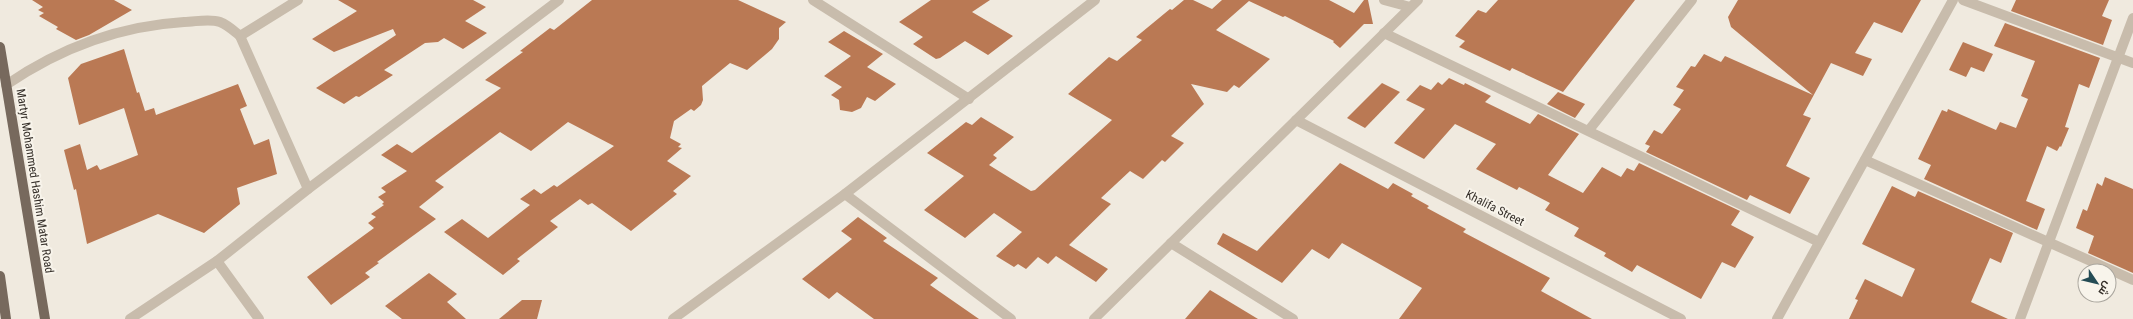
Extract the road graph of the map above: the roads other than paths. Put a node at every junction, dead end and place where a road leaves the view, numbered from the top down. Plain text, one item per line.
1 (298, 0) edge
2 (559, 0) edge
3 (813, 0) edge
4 (1095, 0) edge
5 (1384, 0) edge
6 (1692, 0) edge
7 (1953, 0) edge
8 (1963, 0) edge
9 (1414, 4) edge
10 (2133, 18) edge
11 (1384, 33) junction
12 (240, 36) junction
13 (0, 47) edge
14 (2119, 58) junction
15 (2133, 63) edge
16 (6, 85) junction
17 (969, 100) junction
18 (1296, 120) junction
19 (1589, 130) junction
20 (1865, 160) junction
21 (308, 189) junction
22 (845, 194) junction
23 (1819, 242) junction
24 (2049, 242) junction
25 (1172, 243) junction
26 (217, 261) junction
27 (0, 276) edge
28 (2133, 280) edge
29 (1666, 315) edge
30 (6, 319) edge
31 (45, 319) edge
32 (130, 319) edge
33 (259, 319) edge
34 (673, 319) edge
35 (1011, 319) edge
36 (1094, 319) edge
37 (1293, 319) edge
38 (1681, 319) edge
39 (1777, 319) edge
40 (2020, 319) edge

1 - 12 street
2 - 21 street
3 - 17 street
4 - 17 street
5 - 9 street
6 - 19 street
7 - 20 street
8 - 14 street
9 - 11 street
10 - 14 street
11 - 18 street
11 - 19 street
12 - 16 street
12 - 21 street
13 - 16 main road, Martyr Mohammed Hashim Matar Road
14 - 15 street
14 - 24 street
16 - 31 main road, Martyr Mohammed Hashim Matar Road
17 - 22 street
18 - 25 street
18 - 29 street, Khalifa Street
19 - 23 street
20 - 23 street
20 - 24 street
21 - 26 street
22 - 34 street
22 - 35 street
23 - 39 street
24 - 28 street
24 - 40 street
25 - 36 street
25 - 37 street
26 - 32 street
26 - 33 street
27 - 30 main road
29 - 38 street, Khalifa Street

